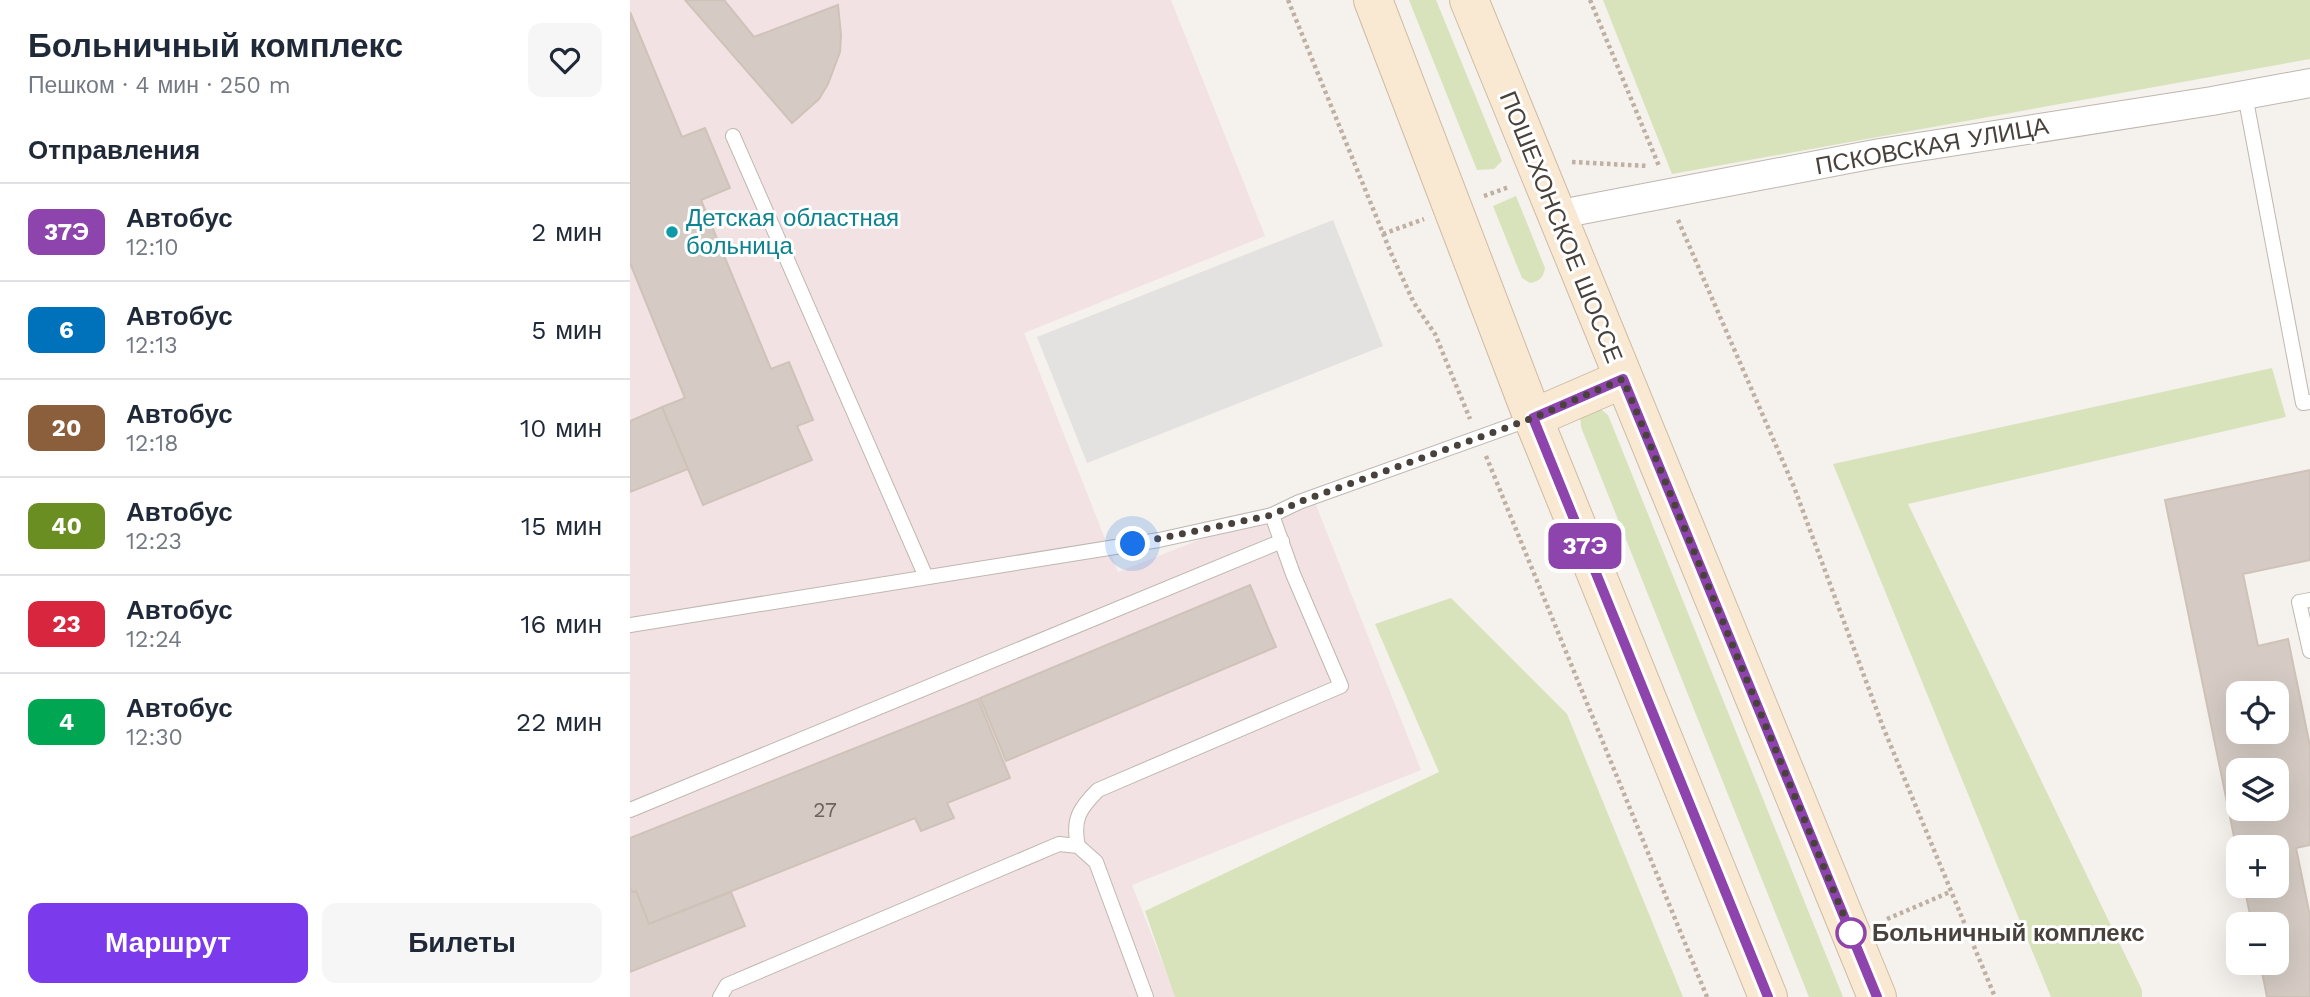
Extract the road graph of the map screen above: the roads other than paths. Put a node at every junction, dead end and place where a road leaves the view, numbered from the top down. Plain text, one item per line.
1 (1373, 0) edge
2 (1469, 0) edge
3 (2310, 83) edge
4 (2245, 95) junction
5 (733, 136) dead end
6 (1555, 215) junction
7 (1623, 379) junction
8 (2310, 402) edge
9 (1533, 418) junction
10 (1272, 515) junction
11 (1282, 541) junction
12 (926, 578) junction
13 (2310, 600) edge
14 (630, 625) edge
15 (2310, 650) edge
16 (630, 810) edge
17 (1079, 846) junction
18 (720, 997) edge
19 (1146, 997) edge
20 (1768, 997) edge
21 (1877, 997) edge

1 - 9 main road
2 - 6 main road, ПОШЕХОНСКОЕ ШОССЕ
3 - 4 street, ПСКОВСКАЯ УЛИЦА
4 - 6 street, ПСКОВСКАЯ УЛИЦА
4 - 8 lane
5 - 12 lane
6 - 7 main road, ПОШЕХОНСКОЕ ШОССЕ
7 - 9 main road
7 - 21 main road, ПОШЕХОНСКОЕ ШОССЕ
9 - 10 lane
9 - 20 main road
10 - 11 lane
10 - 12 lane
11 - 16 lane
11 - 17 lane
12 - 14 lane
13 - 15 lane
17 - 18 lane
17 - 19 lane

